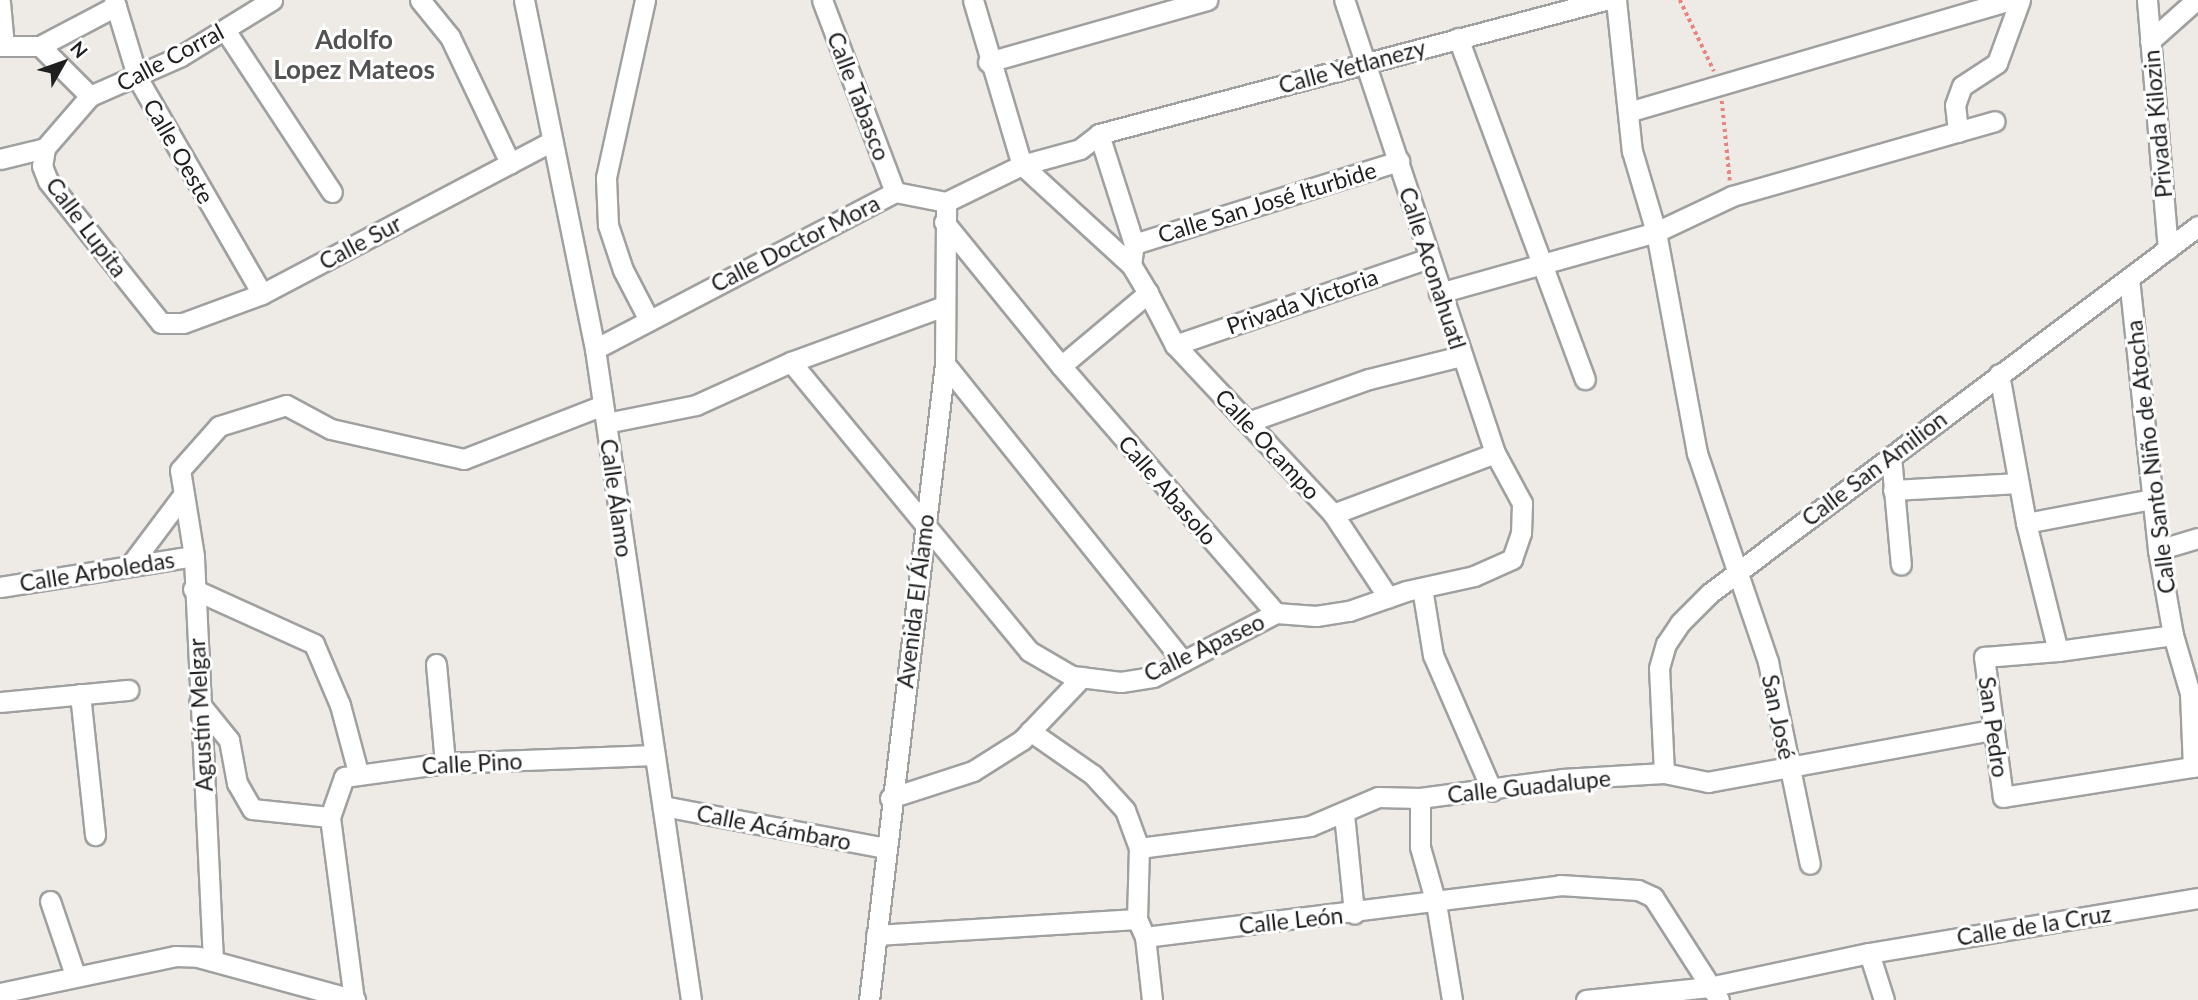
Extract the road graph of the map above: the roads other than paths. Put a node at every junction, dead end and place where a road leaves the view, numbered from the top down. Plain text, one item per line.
1 (272, 0) edge
2 (420, 0) edge
3 (524, 0) edge
4 (645, 0) edge
5 (822, 0) edge
6 (973, 0) edge
7 (1207, 0) edge
8 (1344, 0) edge
9 (1605, 0) edge
10 (1616, 0) edge
11 (2012, 0) edge
12 (2020, 0) edge
13 (2147, 0) edge
14 (2196, 0) edge
15 (0, 2) edge
16 (115, 3) edge
17 (1165, 6) edge
18 (225, 30) junction
19 (1458, 38) junction
20 (2150, 41) junction
21 (2, 46) edge
22 (40, 46) junction
23 (1363, 61) junction
24 (988, 62) junction
25 (138, 79) junction
26 (90, 96) junction
27 (1628, 112) junction
28 (1996, 121) dead end
29 (1958, 132) junction
30 (1099, 134) junction
31 (552, 141) junction
32 (45, 148) junction
33 (0, 159) edge
34 (1399, 161) junction
35 (510, 163) junction
36 (1022, 165) junction
37 (895, 191) junction
38 (332, 192) dead end
39 (945, 212) junction
40 (2198, 226) edge
41 (1656, 232) junction
42 (1134, 244) junction
43 (2168, 249) junction
44 (1429, 258) junction
45 (1541, 262) junction
46 (1131, 265) junction
47 (2129, 278) junction
48 (1148, 293) junction
49 (1439, 293) junction
50 (262, 294) junction
51 (944, 306) junction
52 (648, 318) junction
53 (162, 323) joint
54 (1175, 345) junction
55 (595, 349) junction
56 (1461, 356) junction
57 (791, 362) junction
58 (945, 364) junction
59 (1061, 366) junction
60 (1999, 374) junction
61 (1585, 379) dead end
62 (604, 414) junction
63 (1248, 422) junction
64 (1494, 453) junction
65 (1891, 456) junction
66 (2019, 483) junction
67 (1893, 490) junction
68 (183, 495) junction
69 (2152, 499) junction
70 (1333, 514) junction
71 (2026, 523) junction
72 (925, 528) junction
73 (1521, 533) joint
74 (2198, 538) edge
75 (2158, 550) junction
76 (194, 556) junction
77 (132, 563) junction
78 (1902, 565) dead end
79 (1738, 572) junction
80 (0, 587) edge
81 (1422, 588) junction
82 (193, 589) junction
83 (1388, 597) junction
84 (1276, 613) junction
85 (2173, 635) junction
86 (2058, 651) junction
87 (1182, 662) junction
88 (436, 664) dead end
89 (1082, 677) junction
90 (128, 690) dead end
91 (80, 694) junction
92 (0, 702) edge
93 (199, 704) junction
94 (1992, 730) junction
95 (1030, 731) junction
96 (655, 755) junction
97 (202, 763) junction
98 (445, 763) junction
99 (233, 765) junction
100 (2196, 766) edge
101 (1790, 767) junction
102 (1664, 773) junction
103 (351, 775) junction
104 (1492, 792) junction
105 (890, 798) junction
106 (1420, 798) junction
107 (663, 806) junction
108 (1344, 814) junction
109 (330, 817) junction
110 (95, 835) dead end
111 (886, 848) junction
112 (1139, 848) junction
113 (1810, 864) dead end
114 (2198, 898) edge
115 (50, 901) dead end
116 (1436, 903) junction
117 (1354, 913) junction
118 (1137, 919) junction
119 (876, 936) junction
120 (1145, 937) junction
121 (1869, 953) junction
122 (213, 961) junction
123 (75, 975) junction
124 (0, 993) edge
125 (1714, 993) edge
126 (355, 1000) edge
127 (691, 1000) edge
128 (869, 1000) edge
129 (1152, 1000) edge
130 (1452, 1000) edge
131 (1586, 1000) edge
132 (1884, 1000) edge

1 - 18 street, Calle Corral
2 - 35 street
3 - 31 street, Calle Álamo
4 - 52 street
5 - 37 street, Calle Tabasco
6 - 24 street
7 - 17 street
8 - 23 street, Calle Aconahuatl
9 - 19 street, Calle Yetlanezy
10 - 27 street, San José
11 - 27 street
12 - 29 street
13 - 20 street, Privada Kilozin
14 - 20 street
15 - 21 street
16 - 22 street
16 - 25 street, Calle Oeste
17 - 24 street
18 - 25 street, Calle Corral
18 - 38 street
19 - 23 street, Calle Yetlanezy
19 - 45 street
20 - 43 street, Privada Kilozin
21 - 22 street
22 - 26 street, Calle Corral
23 - 30 street, Calle Yetlanezy
23 - 34 street, Calle Aconahuatl
24 - 36 street
25 - 26 street, Calle Corral
25 - 50 street, Calle Oeste
26 - 32 street, Calle Lupita
27 - 41 street, San José
28 - 29 street
29 - 41 street
30 - 36 street
30 - 42 street
31 - 35 street, Calle Sur
31 - 55 street, Calle Álamo
32 - 33 street
32 - 53 street, Calle Lupita
34 - 42 street, Calle San José Iturbide
34 - 44 street, Calle Aconahuatl
35 - 50 street, Calle Sur
36 - 39 street
36 - 46 street
37 - 39 street, Calle Doctor Mora
37 - 52 street, Calle Doctor Mora
39 - 51 street, Avenida El Álamo
39 - 59 street, Calle Abasolo
40 - 43 street, Calle San Amilion
41 - 45 street
41 - 79 street, San José
42 - 46 street, Calle San José Iturbide
43 - 47 street, Calle San Amilion
44 - 49 street, Calle Aconahuatl
44 - 54 street, Privada Victoria
45 - 49 street
45 - 61 street
46 - 48 street
47 - 60 street, Calle San Amilion
47 - 69 street, Calle Santo Niño de Atocha
48 - 54 street, Calle Ocampo
48 - 59 street
49 - 56 street, Calle Aconahuatl
50 - 53 street, Calle Sur
51 - 57 street
51 - 58 street, Avenida El Álamo
52 - 55 street, Calle Doctor Mora
54 - 63 street, Calle Ocampo
55 - 62 street, Calle Álamo
56 - 63 street
56 - 64 street, Calle Aconahuatl
57 - 62 street
57 - 72 street, Calle Apaseo
58 - 72 street, Avenida El Álamo
58 - 87 street
59 - 84 street, Calle Abasolo
60 - 65 street, Calle San Amilion
60 - 66 street
62 - 68 street, Agustín Melgar
62 - 96 street, Calle Álamo
63 - 70 street, Calle Ocampo
64 - 70 street
64 - 73 street, Calle Aconahuatl
65 - 67 street
65 - 79 street, Calle San Amilion
66 - 67 street
66 - 71 street
67 - 78 street
68 - 76 street, Agustín Melgar
68 - 77 street
69 - 71 street
69 - 75 street, Calle Santo Niño de Atocha
70 - 83 street, Calle Ocampo
71 - 86 street
72 - 89 street, Calle Apaseo
72 - 105 street, Avenida El Álamo
73 - 81 street, Calle Apaseo
74 - 75 street
75 - 85 street, Calle Santo Niño de Atocha
76 - 77 street, Calle Arboledas
76 - 82 street, Agustín Melgar
77 - 80 street, Calle Arboledas
79 - 101 street, San José
79 - 102 street, Calle San Amilion
81 - 83 street, Calle Apaseo
81 - 104 street
82 - 93 street, Agustín Melgar
82 - 103 street
83 - 84 street, Calle Apaseo
84 - 87 street, Calle Apaseo
85 - 86 street
85 - 100 street, Calle Santo Niño de Atocha
86 - 94 street, San Pedro
87 - 89 street, Calle Apaseo
88 - 98 street
89 - 95 street
90 - 91 street
91 - 92 street
91 - 110 street
93 - 97 street, Agustín Melgar
93 - 99 street
94 - 100 street, San Pedro
94 - 101 street, Calle Guadalupe
95 - 105 street
95 - 112 street
96 - 98 street, Calle Pino
96 - 107 street, Calle Álamo
97 - 99 street
97 - 122 street, Agustín Melgar
98 - 103 street, Calle Pino
99 - 109 street
101 - 102 street, Calle Guadalupe
101 - 113 street, San José
102 - 104 street, Calle Guadalupe
103 - 109 street
104 - 106 street, Calle Guadalupe
105 - 111 street, Avenida El Álamo
106 - 108 street, Calle Guadalupe
106 - 116 street
107 - 111 street, Calle Acámbaro
107 - 127 street, Calle Álamo
108 - 112 street, Calle Guadalupe
108 - 117 street
109 - 126 street
111 - 119 street, Avenida El Álamo
112 - 118 street
114 - 121 street, Calle de la Cruz
115 - 123 street
116 - 117 street, Calle León
116 - 125 street, Calle León
116 - 130 street
117 - 120 street, Calle León
118 - 119 street
118 - 120 street
119 - 128 street, Avenida El Álamo
120 - 129 street
121 - 125 street, Calle de la Cruz
121 - 132 street
122 - 123 street
122 - 126 street
123 - 124 street
125 - 131 street, Calle de la Cruz

